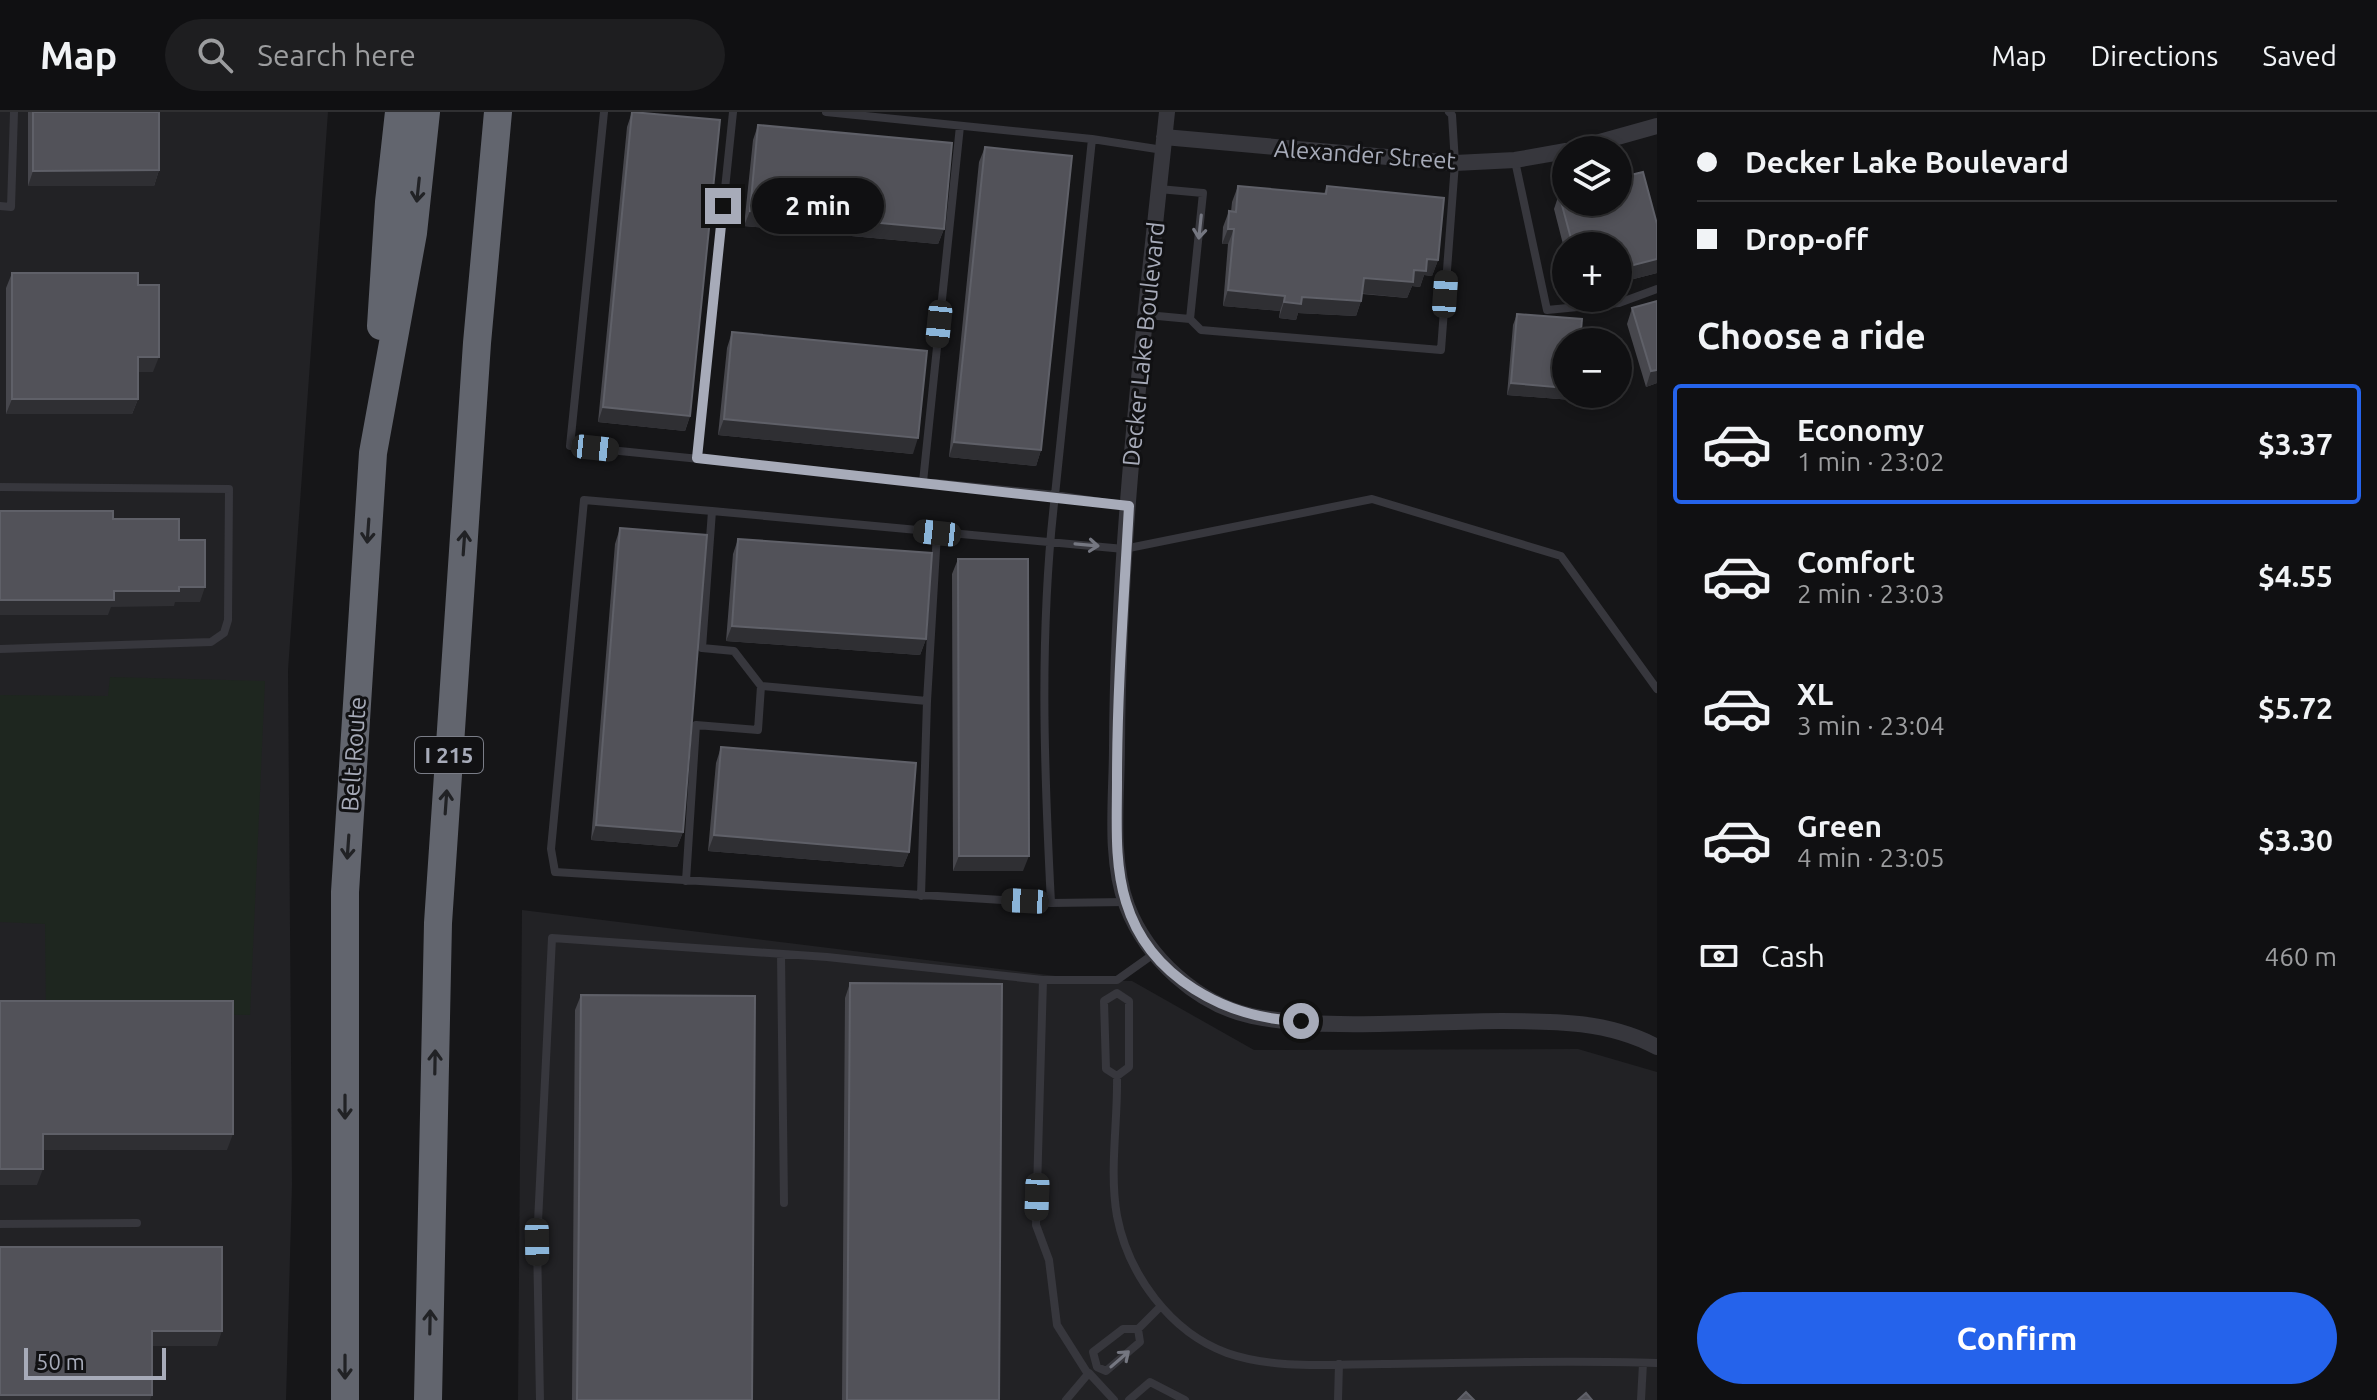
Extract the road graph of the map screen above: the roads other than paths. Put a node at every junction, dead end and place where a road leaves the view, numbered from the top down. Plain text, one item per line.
1 (14, 112) edge
2 (399, 112) edge
3 (426, 112) edge
4 (498, 112) edge
5 (604, 112) edge
6 (733, 112) edge
7 (826, 112) edge
8 (1167, 112) edge
9 (1439, 112) edge
10 (1452, 113) edge
11 (960, 126) junction
12 (1657, 126) edge
13 (1621, 136) edge
14 (1092, 139) junction
15 (1164, 143) junction
16 (1552, 154) edge
17 (1515, 160) junction
18 (1455, 163) junction
19 (1159, 189) junction
20 (0, 206) edge
21 (1657, 289) edge
22 (1147, 315) junction
23 (1190, 319) junction
24 (373, 453) junction
25 (697, 458) junction
26 (923, 482) junction
27 (0, 487) edge
28 (1055, 495) junction
29 (1129, 506) junction
30 (712, 511) junction
31 (937, 533) junction
32 (1050, 542) junction
33 (1124, 549) junction
34 (0, 649) edge
35 (761, 686) junction
36 (1657, 689) edge
37 (927, 701) junction
38 (686, 881) junction
39 (921, 896) junction
40 (1126, 902) junction
41 (1051, 903) junction
42 (1155, 953) junction
43 (781, 954) junction
44 (1043, 980) junction
45 (1117, 980) junction
46 (1117, 993) junction
47 (1657, 1047) edge
48 (1117, 1076) junction
49 (784, 1203) dead end
50 (137, 1223) dead end
51 (0, 1224) edge
52 (1161, 1306) junction
53 (1138, 1329) junction
54 (1643, 1363) junction
55 (1657, 1363) edge
56 (1339, 1364) junction
57 (1097, 1367) junction
58 (1088, 1374) junction
59 (345, 1400) edge
60 (428, 1400) edge
61 (540, 1400) edge
62 (1066, 1400) edge
63 (1114, 1400) edge
64 (1129, 1400) edge
65 (1185, 1400) edge
66 (1338, 1400) edge
67 (1641, 1400) edge

1 - 20 lane
2 - 24 highway
3 -> 24 highway, Belt Route
60 -> 4 highway, I 215
5 - 25 lane
6 - 25 lane
7 - 11 lane
8 - 15 street, Decker Lake Boulevard
9 - 10 lane
10 - 18 lane
11 - 14 lane
11 - 26 lane
12 - 13 street, Alexander Street
14 - 15 lane
14 - 28 lane
15 - 18 street, Alexander Street
15 - 19 street, Decker Lake Boulevard
16 - 17 street, Alexander Street
17 - 18 street, Alexander Street
17 - 21 lane
18 - 23 lane
19 - 22 street, Decker Lake Boulevard
19 -> 23 lane
22 - 23 lane
22 - 29 street, Decker Lake Boulevard
24 -> 59 highway, Belt Route
25 - 26 lane
26 - 28 lane
27 - 34 lane
28 - 29 lane
28 - 32 lane
29 - 33 street, Decker Lake Boulevard
30 - 31 lane
30 - 35 lane
30 - 38 lane
31 - 32 lane
31 - 37 lane
32 -> 33 lane
32 - 41 lane
33 - 36 lane
33 - 40 street, Decker Lake Boulevard
35 - 37 lane
35 - 38 lane
37 - 39 lane
38 - 39 lane
39 - 41 lane
40 - 41 lane
40 - 42 street, Decker Lake Boulevard
42 - 45 lane
42 - 47 street, Decker Lake Boulevard
43 - 44 lane
43 - 49 lane
43 - 61 lane
44 - 45 lane
44 - 58 lane
45 - 46 lane
46 - 48 lane
46 - 48 lane
48 - 52 lane
50 - 51 lane
52 - 53 lane
52 - 56 lane
57 -> 53 lane
53 - 57 lane
54 - 55 lane
54 - 56 lane
54 - 67 lane
56 - 66 lane
57 - 58 lane
58 - 62 lane
58 - 63 lane
64 - 65 lane

